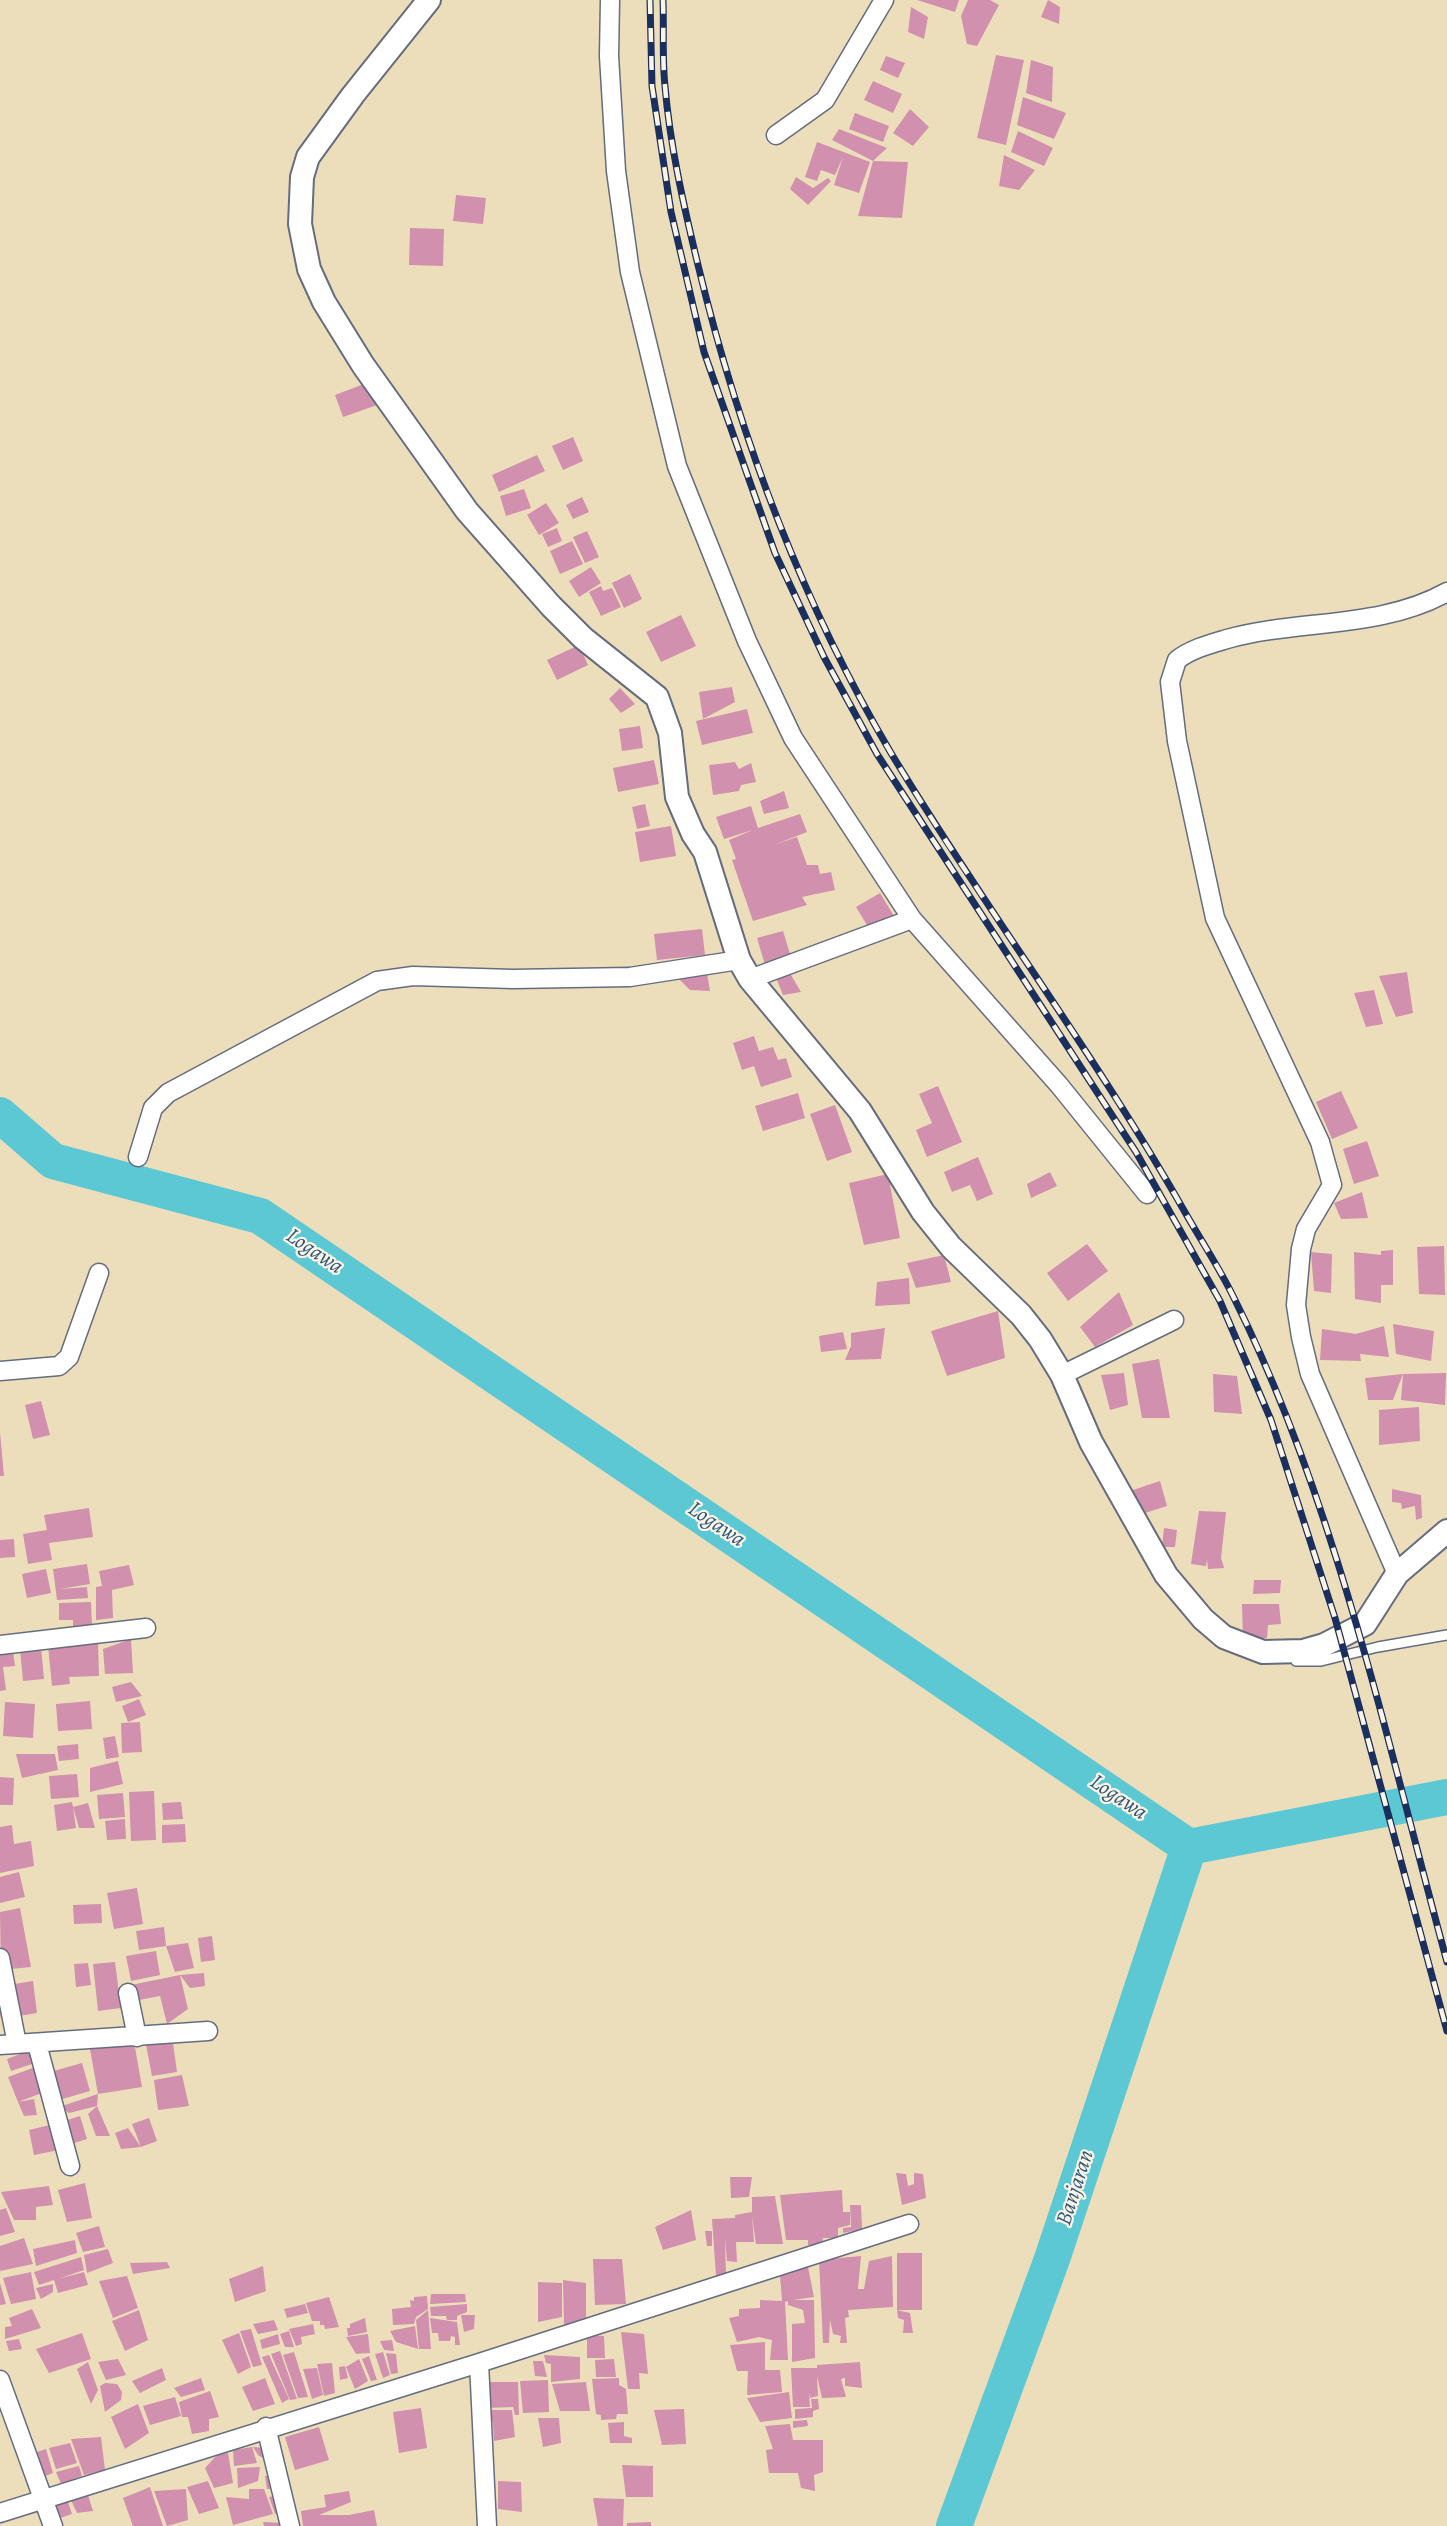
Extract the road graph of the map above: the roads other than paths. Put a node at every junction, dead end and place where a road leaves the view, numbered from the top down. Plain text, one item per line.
1 (429, 0) edge
2 (610, 0) edge
3 (884, 0) edge
4 (776, 135) dead end
5 (1447, 592) edge
6 (912, 919) junction
7 (744, 970) junction
8 (138, 1157) dead end
9 (1147, 1194) dead end
10 (99, 1273) dead end
11 (1174, 1320) dead end
12 (0, 1371) edge
13 (1062, 1376) junction
14 (1447, 1531) edge
15 (1397, 1574) junction
16 (146, 1628) dead end
17 (1447, 1635) edge
18 (0, 1645) edge
19 (1273, 1652) junction
20 (0, 1958) edge
21 (128, 1993) dead end
22 (208, 2031) dead end
23 (138, 2037) junction
24 (37, 2044) junction
25 (8, 2045) edge
26 (70, 2166) dead end
27 (909, 2224) dead end
28 (479, 2363) junction
29 (0, 2380) edge
30 (266, 2427) junction
31 (43, 2498) junction
32 (0, 2513) edge
33 (53, 2526) edge
34 (290, 2526) edge
35 (487, 2526) edge

1 - 7 street
2 - 6 street
3 - 4 street
5 - 15 street
6 - 7 street
6 - 9 street
7 - 8 street
7 - 13 street
10 - 12 street
11 - 13 street
13 - 19 street
14 - 15 street
15 - 19 street
16 - 18 street
17 - 19 lane
20 - 25 street
21 - 23 street
22 - 23 street
23 - 24 street
24 - 25 street
24 - 26 street
27 - 28 street
28 - 30 street
28 - 35 street
29 - 31 street
30 - 31 street
30 - 34 street
31 - 32 street
31 - 33 street

